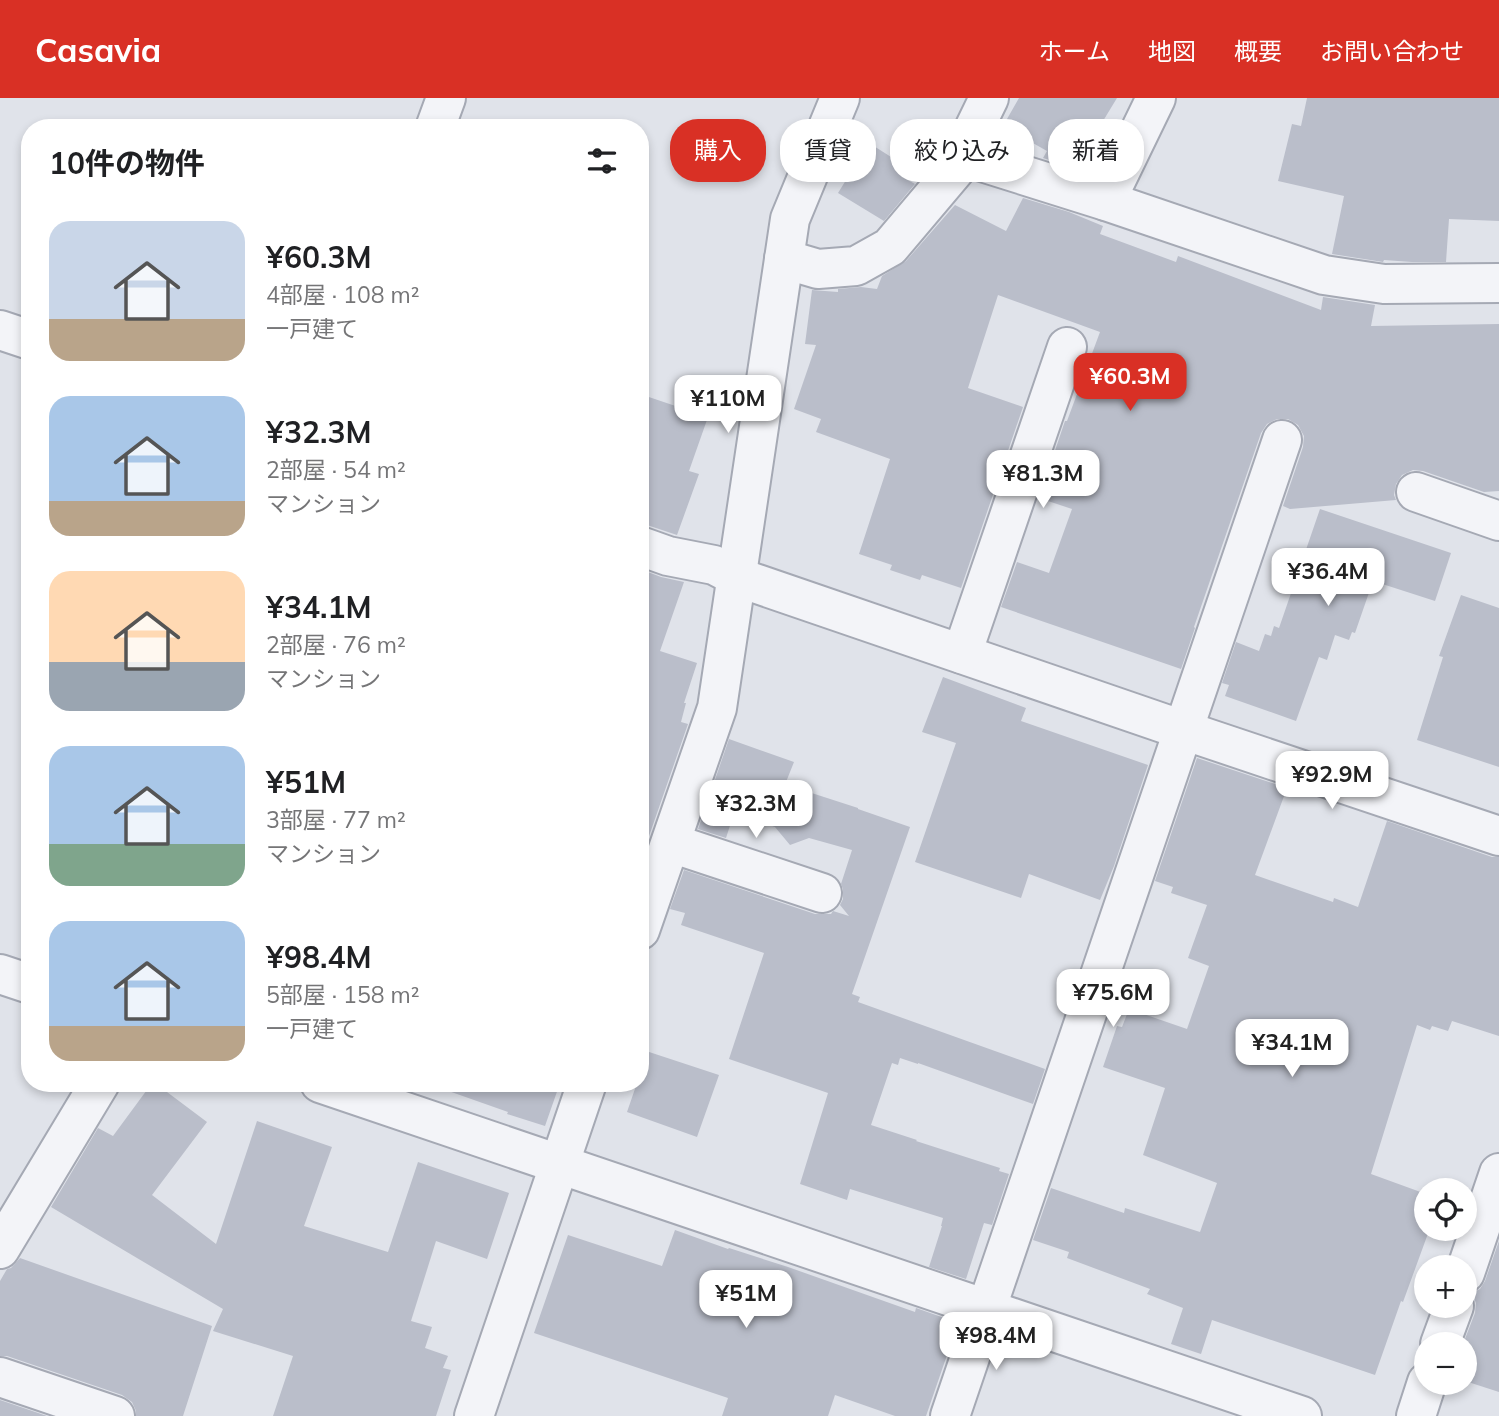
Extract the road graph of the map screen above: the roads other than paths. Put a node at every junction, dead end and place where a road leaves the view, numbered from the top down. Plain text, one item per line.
1 (446, 98) edge
2 (840, 98) edge
3 (989, 98) edge
4 (1156, 98) edge
5 (439, 119) edge
6 (979, 119) edge
7 (1034, 178) edge
8 (945, 182) edge
9 (1106, 201) junction
10 (784, 259) junction
11 (1499, 283) edge
12 (0, 330) edge
13 (21, 337) edge
14 (1067, 347) dead end
15 (1282, 440) dead end
16 (1416, 492) dead end
17 (1499, 521) edge
18 (649, 549) edge
19 (737, 577) junction
20 (962, 654) junction
21 (1183, 730) junction
22 (1499, 836) edge
23 (671, 843) junction
24 (822, 893) dead end
25 (649, 905) edge
26 (0, 974) edge
27 (21, 981) edge
28 (95, 1092) edge
29 (346, 1092) edge
30 (584, 1092) edge
31 (559, 1165) junction
32 (1499, 1172) edge
33 (0, 1249) edge
34 (1471, 1255) edge
35 (986, 1309) junction
36 (0, 1377) edge
37 (1423, 1395) edge
38 (115, 1416) edge
39 (474, 1416) edge
40 (950, 1416) edge
41 (1302, 1416) edge
42 (1416, 1416) edge

1 - 5 street
2 - 10 street
3 - 6 street
4 - 9 street
7 - 9 street
8 - 10 street
9 - 11 street
10 - 19 street
12 - 13 street
14 - 20 street
15 - 21 street
16 - 17 street
18 - 19 street
19 - 20 street
19 - 23 street
20 - 21 street
21 - 22 street
21 - 35 street
23 - 24 street
23 - 25 street
26 - 27 street
28 - 33 street
29 - 31 street
30 - 31 street
31 - 35 street
31 - 39 street
32 - 34 street
35 - 40 street
35 - 41 street
36 - 38 street
37 - 42 street

